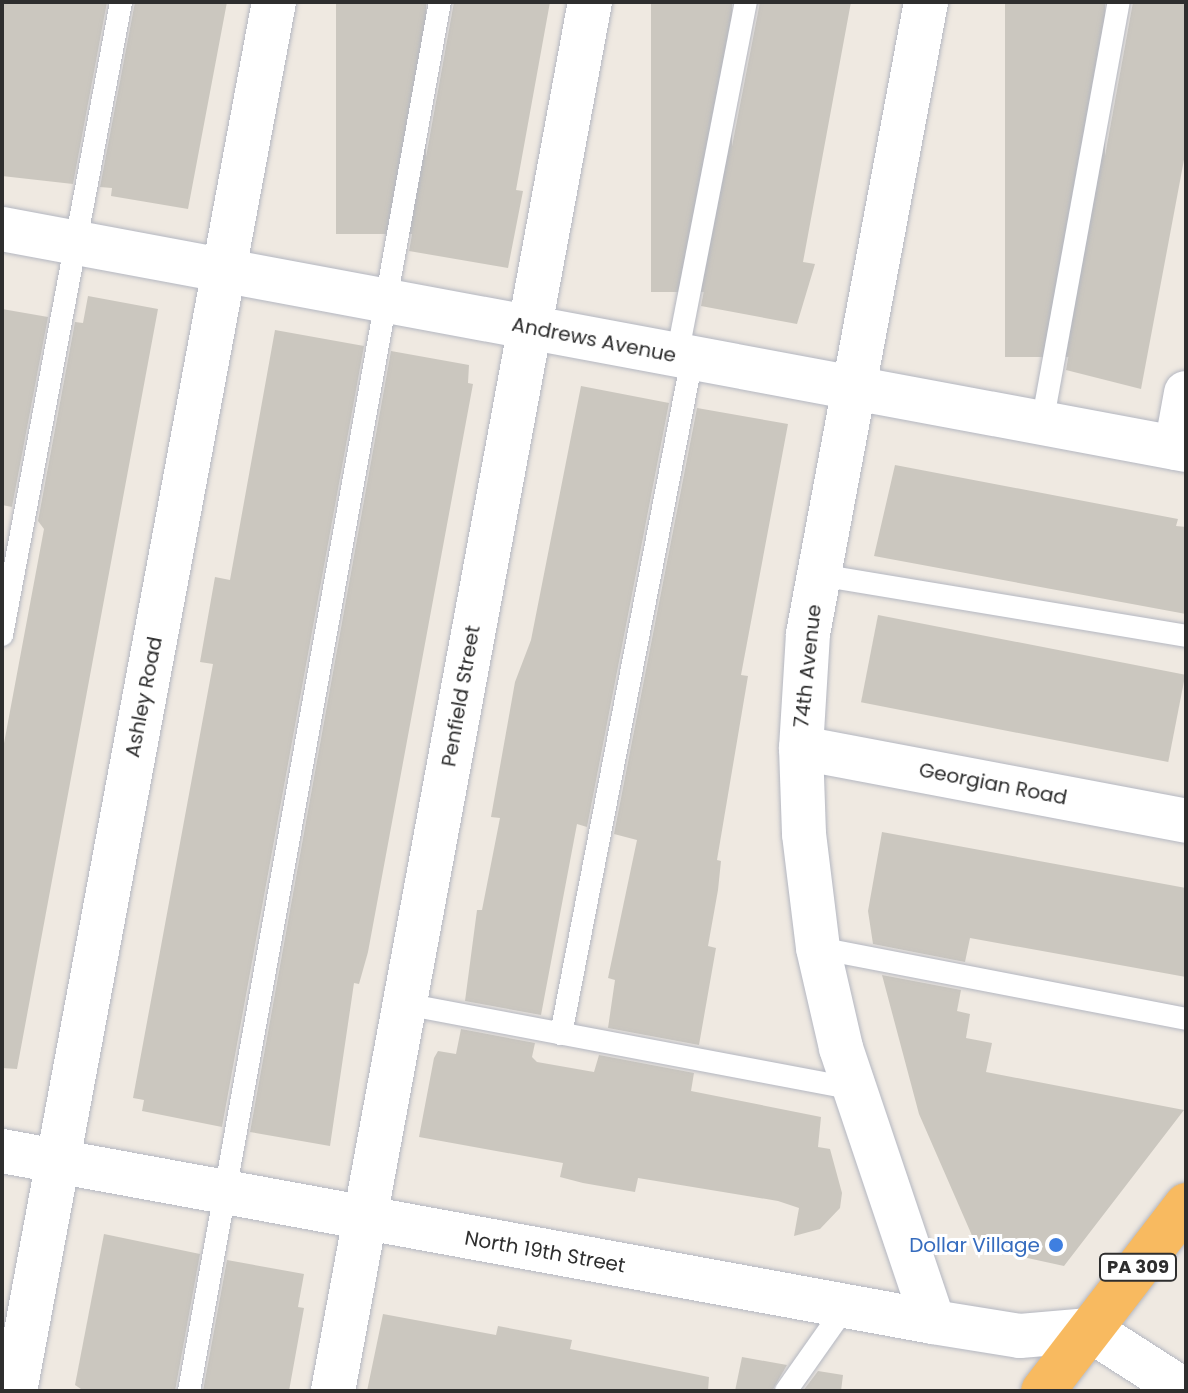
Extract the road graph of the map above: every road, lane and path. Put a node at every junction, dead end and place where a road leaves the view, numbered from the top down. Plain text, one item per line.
1 (121, 2) edge
2 (274, 2) edge
3 (440, 2) edge
4 (590, 2) edge
5 (746, 2) edge
6 (926, 2) edge
7 (1119, 2) edge
8 (2, 229) edge
9 (75, 244) junction
10 (224, 271) junction
11 (384, 301) junction
12 (529, 328) junction
13 (685, 358) junction
14 (854, 390) junction
15 (1186, 393) edge
16 (1042, 424) junction
17 (1181, 449) edge
18 (819, 575) junction
19 (2, 635) edge
20 (1186, 636) edge
21 (801, 748) junction
22 (1186, 821) edge
23 (818, 948) junction
24 (405, 1004) junction
25 (1186, 1019) edge
26 (561, 1034) junction
27 (854, 1089) junction
28 (2, 1151) edge
29 (58, 1161) junction
30 (228, 1194) junction
31 (1186, 1205) edge
32 (365, 1220) junction
33 (846, 1306) junction
34 (933, 1322) junction
35 (1090, 1330) junction
36 (15, 1391) edge
37 (189, 1391) edge
38 (333, 1391) edge
39 (786, 1391) edge
40 (1043, 1391) edge
41 (1185, 1391) edge

1 - 9 lane
2 - 10 street, Ashley Road
3 - 11 lane
4 - 12 street, Penfield Street
5 - 13 lane
6 - 14 street, 74th Avenue
7 - 16 lane
8 - 9 street, Andrews Avenue
9 - 10 street, Andrews Avenue
9 - 19 lane
10 - 11 street, Andrews Avenue
10 - 29 street, Ashley Road
11 - 12 street, Andrews Avenue
11 - 30 lane
12 - 13 street, Andrews Avenue
12 - 24 street, Penfield Street
13 - 14 street, Andrews Avenue
13 - 26 lane
14 - 16 street, Andrews Avenue
14 - 18 street, 74th Avenue
15 - 17 street
16 - 17 street, Andrews Avenue
18 - 20 lane
18 - 21 street, 74th Avenue
21 - 22 street, Georgian Road
21 - 23 street, 74th Avenue
23 - 25 lane
23 - 27 street, 74th Avenue
24 - 26 lane
24 - 32 street, Penfield Street
26 - 27 lane
27 - 34 street, 74th Avenue
28 - 29 street, North 19th Street
29 - 30 street, North 19th Street
29 - 36 street, Ashley Road
30 - 32 street, North 19th Street
30 - 37 lane
31 - 35 highway, PA 309
32 - 33 street, North 19th Street
32 - 38 street, Penfield Street
33 - 34 street, North 19th Street
33 - 39 lane
34 - 35 street, North 19th Street
35 - 40 highway, PA 309
35 - 41 street

